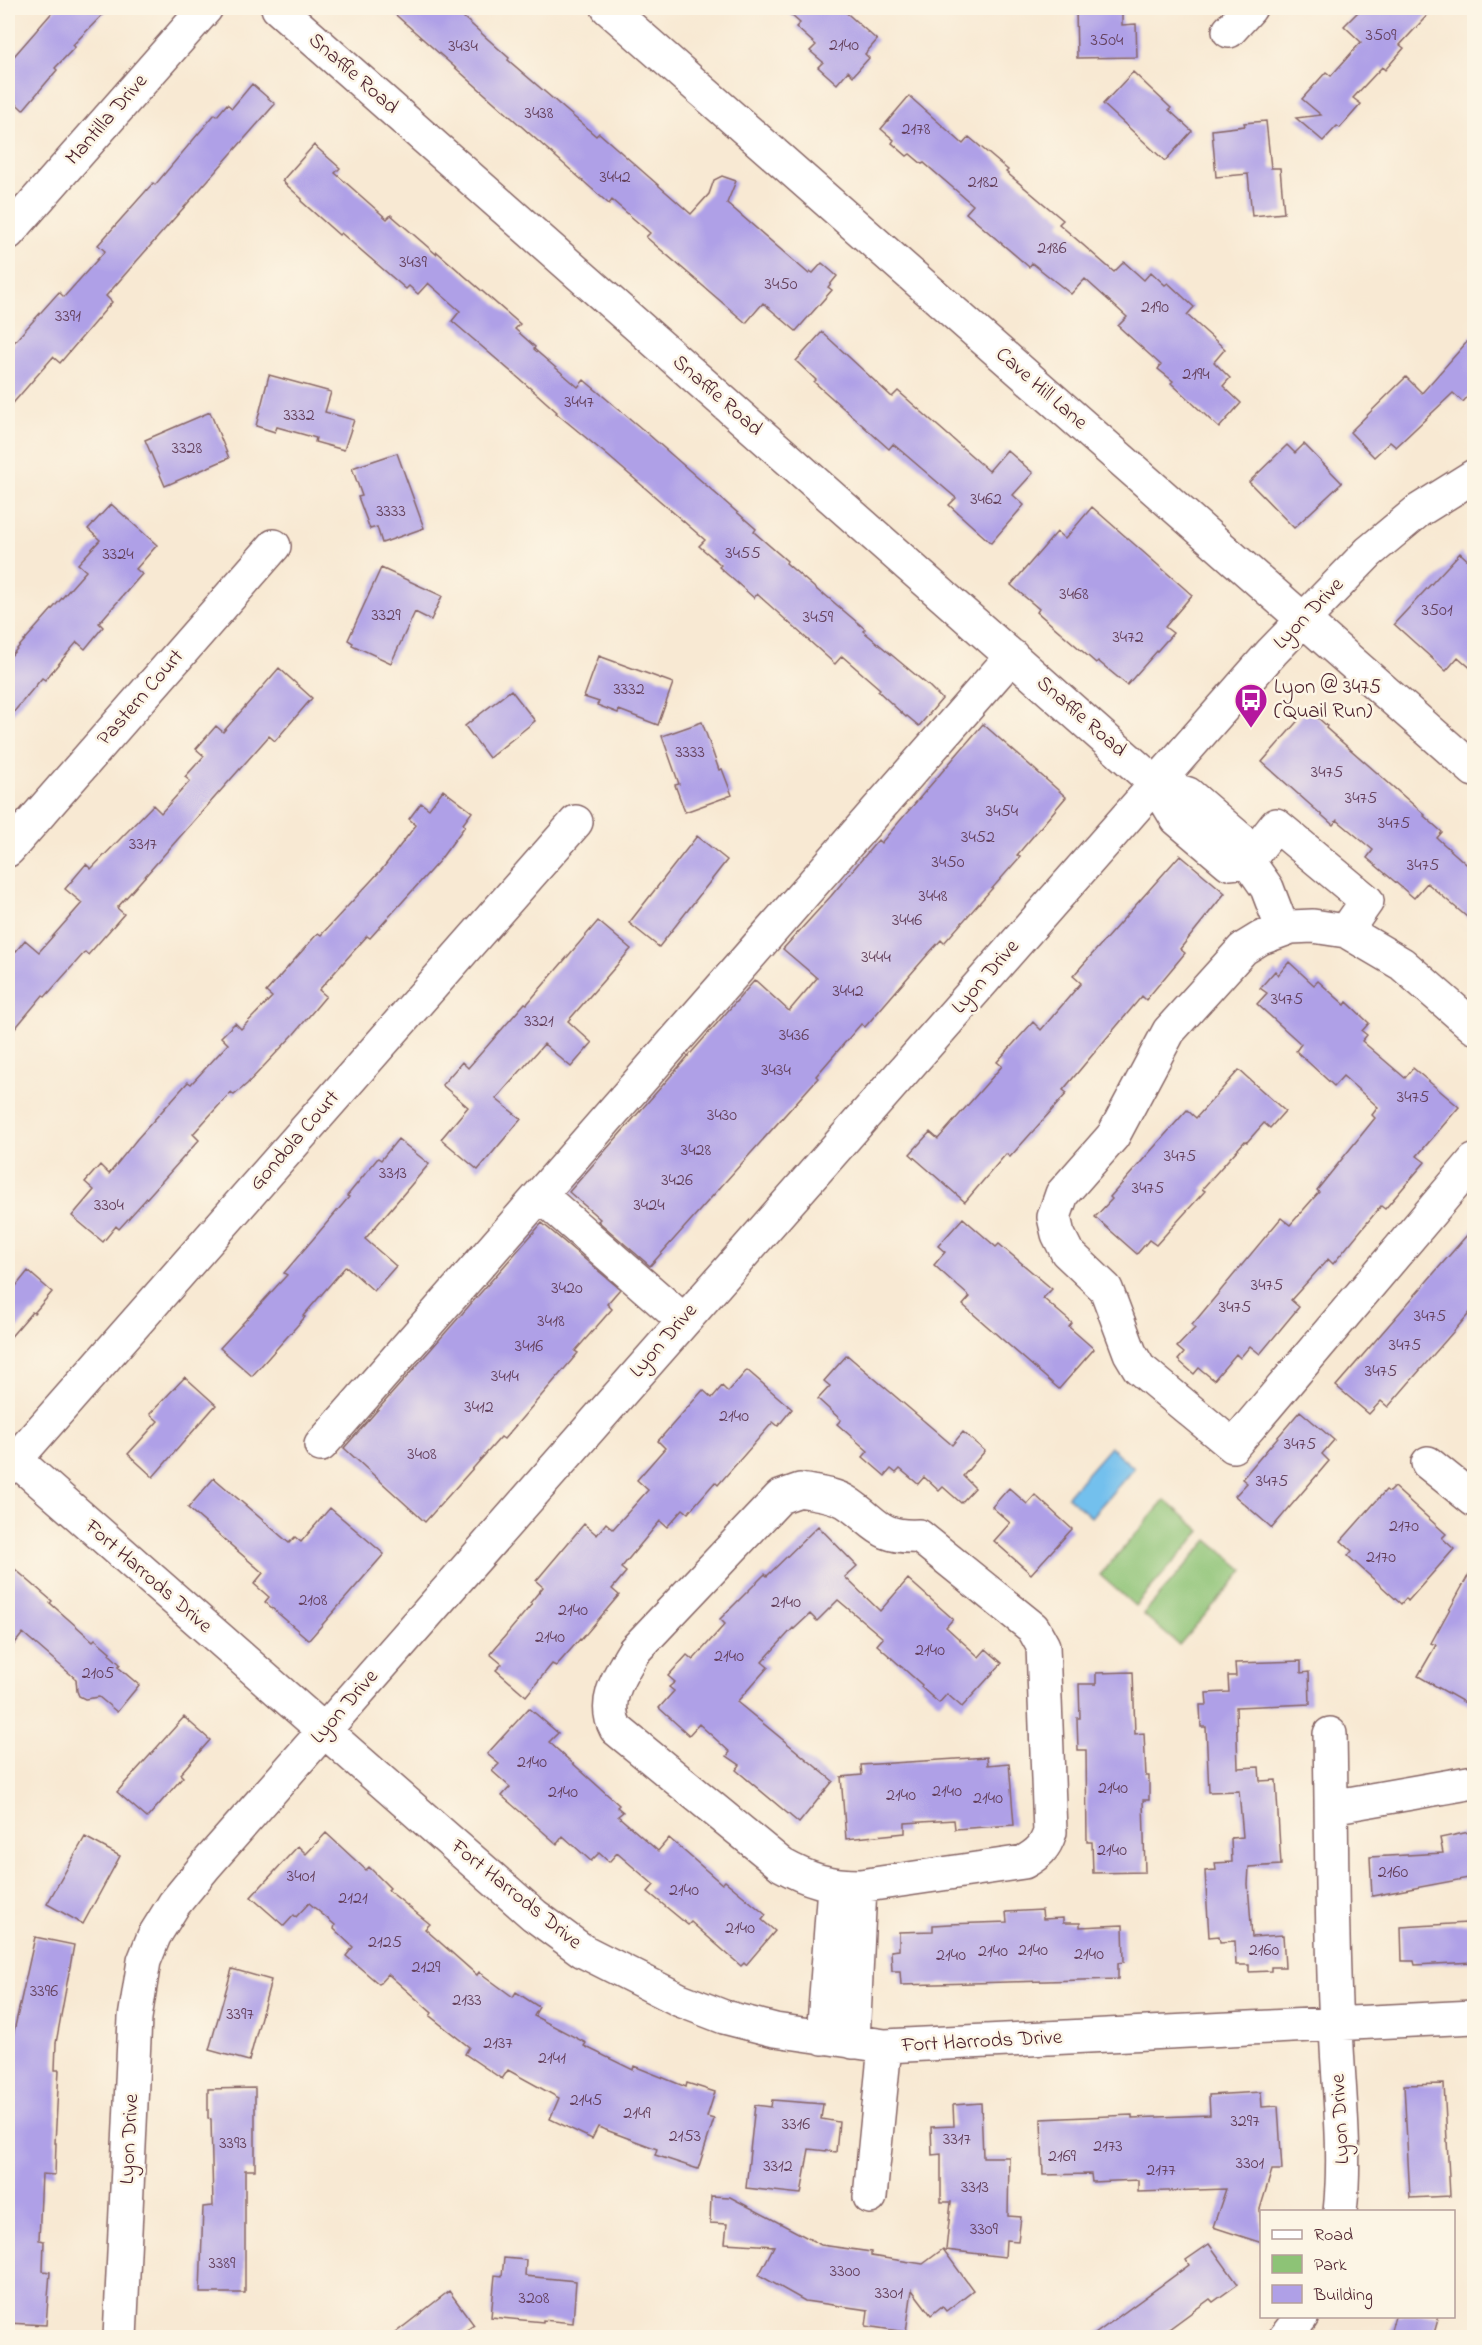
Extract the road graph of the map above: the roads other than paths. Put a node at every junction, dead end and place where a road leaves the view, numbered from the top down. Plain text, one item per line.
1 (206, 8) edge
2 (278, 8) edge
3 (608, 8) edge
4 (8, 233) edge
5 (1474, 476) edge
6 (274, 546) dead end
7 (1304, 619) junction
8 (1012, 656) junction
9 (1474, 770) edge
10 (1156, 784) junction
11 (576, 822) dead end
12 (8, 850) edge
13 (1248, 861) junction
14 (1283, 930) junction
15 (1346, 931) junction
16 (1474, 1027) edge
17 (1474, 1161) edge
18 (540, 1195) junction
19 (683, 1320) junction
20 (321, 1445) dead end
21 (10, 1460) edge
22 (1428, 1463) dead end
23 (1474, 1500) edge
24 (324, 1732) junction
25 (1330, 1734) dead end
26 (1474, 1782) edge
27 (1331, 1807) junction
28 (847, 1886) junction
29 (1474, 2017) edge
30 (1336, 2025) junction
31 (838, 2040) junction
32 (885, 2046) junction
33 (870, 2197) dead end
34 (1340, 2210) edge
35 (1300, 2318) edge
36 (120, 2337) edge
37 (1285, 2337) edge

1 - 4 street, Mantilla Drive
2 - 8 street, Snaffle Road
3 - 7 street, Cave Hill Lane
5 - 7 street, Lyon Drive
6 - 12 street, Pastern Court
7 - 9 street, Cave Hill Lane
7 - 10 street, Lyon Drive
8 - 10 street, Snaffle Road
8 - 18 street
10 - 13 street, Snaffle Road
10 - 19 street, Lyon Drive
11 - 21 street, Gondola Court
13 - 14 street
13 - 15 street
14 - 15 street
14 - 17 street
15 - 16 street
18 - 19 street
18 - 20 street
19 - 24 street, Lyon Drive
21 - 24 street, Fort Harrods Drive
22 - 23 street
24 - 31 street, Fort Harrods Drive
24 - 36 street, Lyon Drive
25 - 27 street, Lyon Drive
26 - 27 street
27 - 30 street, Lyon Drive
28 - 28 street
28 - 31 street
29 - 30 street, Fort Harrods Drive
30 - 32 street, Fort Harrods Drive
30 - 34 street, Lyon Drive
31 - 32 street, Fort Harrods Drive
32 - 33 street
35 - 37 street

